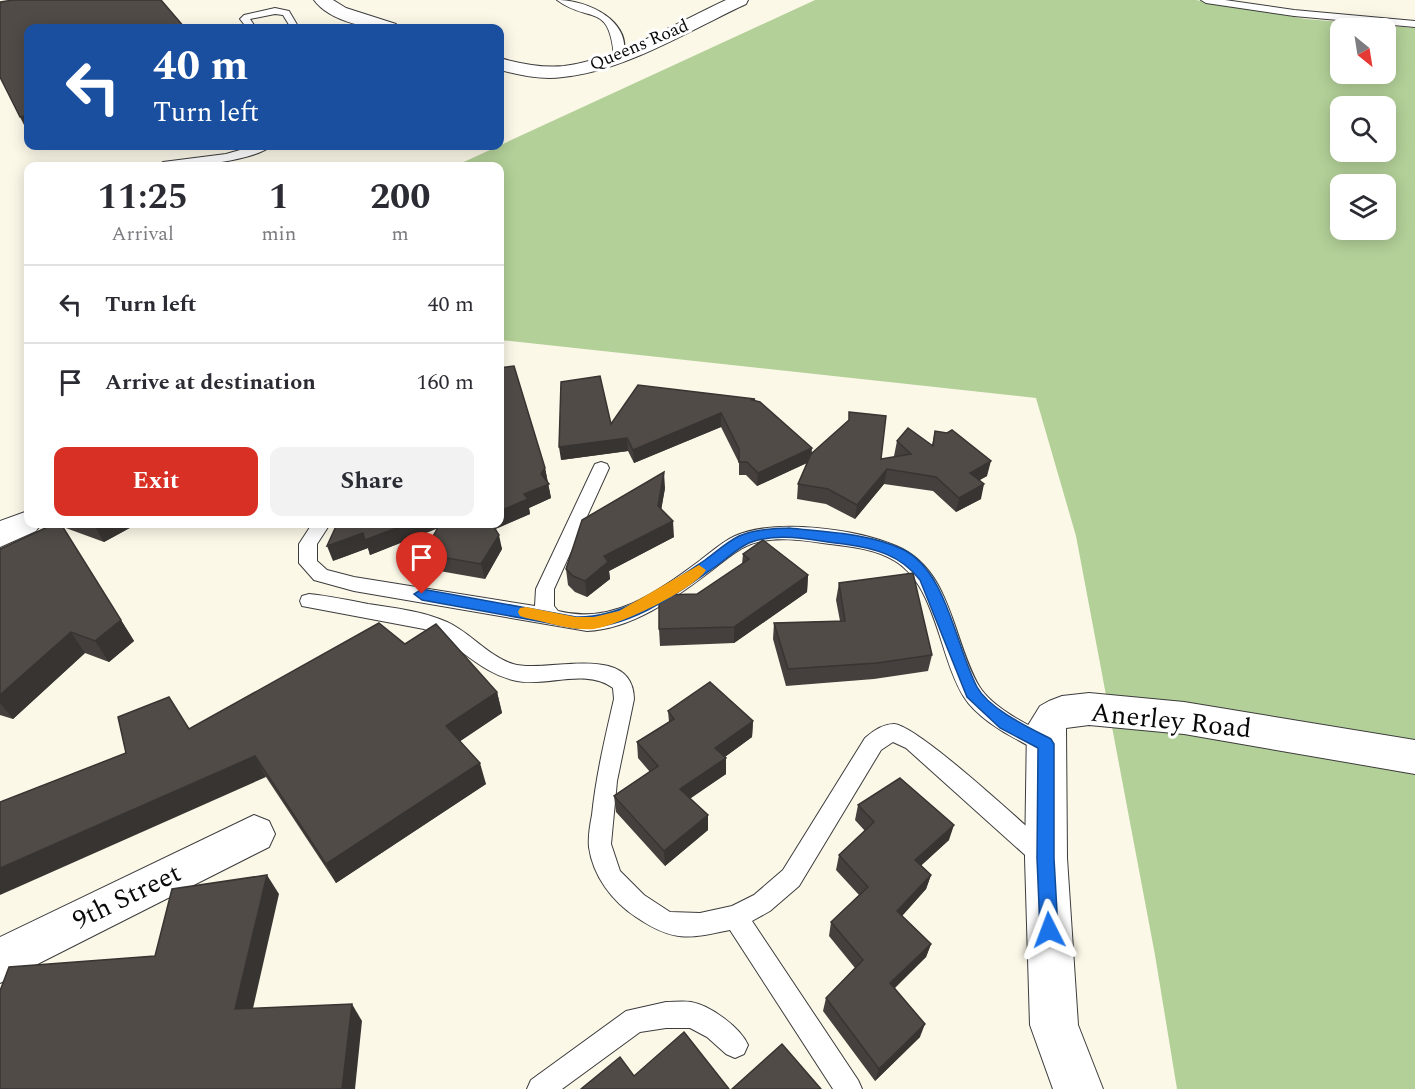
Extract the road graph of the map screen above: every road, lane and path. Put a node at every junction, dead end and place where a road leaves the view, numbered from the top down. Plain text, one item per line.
1 (322, 0) edge
2 (562, 0) edge
3 (740, 0) edge
4 (1206, 0) edge
5 (249, 24) edge
6 (293, 24) edge
7 (378, 24) edge
8 (1415, 24) edge
9 (619, 56) junction
10 (504, 65) edge
11 (252, 150) edge
12 (191, 162) edge
13 (601, 468) dead end
14 (318, 528) edge
15 (309, 601) dead end
16 (551, 616) junction
17 (1046, 744) junction
18 (1415, 757) edge
19 (254, 834) dead end
20 (1046, 858) junction
21 (736, 917) junction
22 (0, 961) edge
23 (735, 1045) dead end
24 (540, 1089) edge
25 (849, 1089) edge
26 (1078, 1089) edge

1 - 7 street
2 - 9 lane
3 - 9 street, Queens Road
4 - 8 lane
5 - 6 lane
9 - 10 street, Queens Road
11 - 12 lane
13 - 16 lane
14 - 16 lane
15 - 21 lane
16 - 17 lane
17 - 18 street, Anerley Road
17 - 20 street, Anerley Road
19 - 22 street, 9th Street
20 - 21 lane
20 - 26 street, Anerley Road
21 - 25 lane
23 - 24 lane

